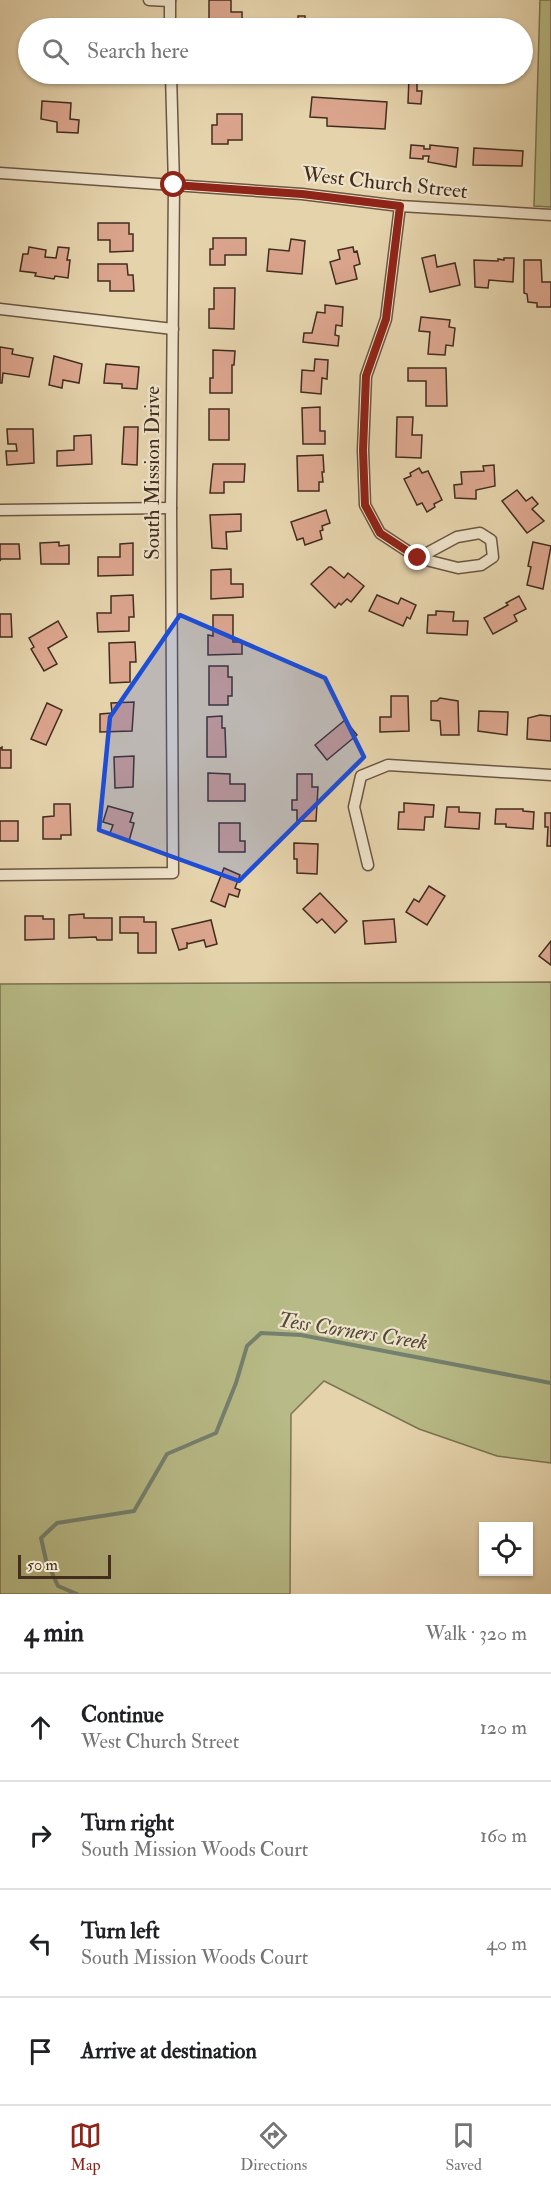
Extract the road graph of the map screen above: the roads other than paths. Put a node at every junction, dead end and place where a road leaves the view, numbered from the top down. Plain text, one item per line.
1 (149, 0) edge
2 (170, 1) edge
3 (170, 18) edge
4 (171, 84) edge
5 (0, 173) edge
6 (174, 185) junction
7 (400, 206) junction
8 (551, 215) edge
9 (0, 309) edge
10 (173, 329) junction
11 (171, 508) junction
12 (0, 510) edge
13 (418, 558) junction
14 (551, 775) edge
15 (368, 864) dead end
16 (0, 875) edge

1 - 2 street
2 - 3 street
4 - 6 street, South Mission Drive
5 - 6 street, West Church Street
6 - 7 street, West Church Street
6 - 10 street, South Mission Drive
7 - 8 street, West Church Street
7 - 13 street
9 - 10 street
10 - 11 street, South Mission Drive
11 - 12 street
11 - 16 street, South Mission Drive
13 - 13 street
14 - 15 street

